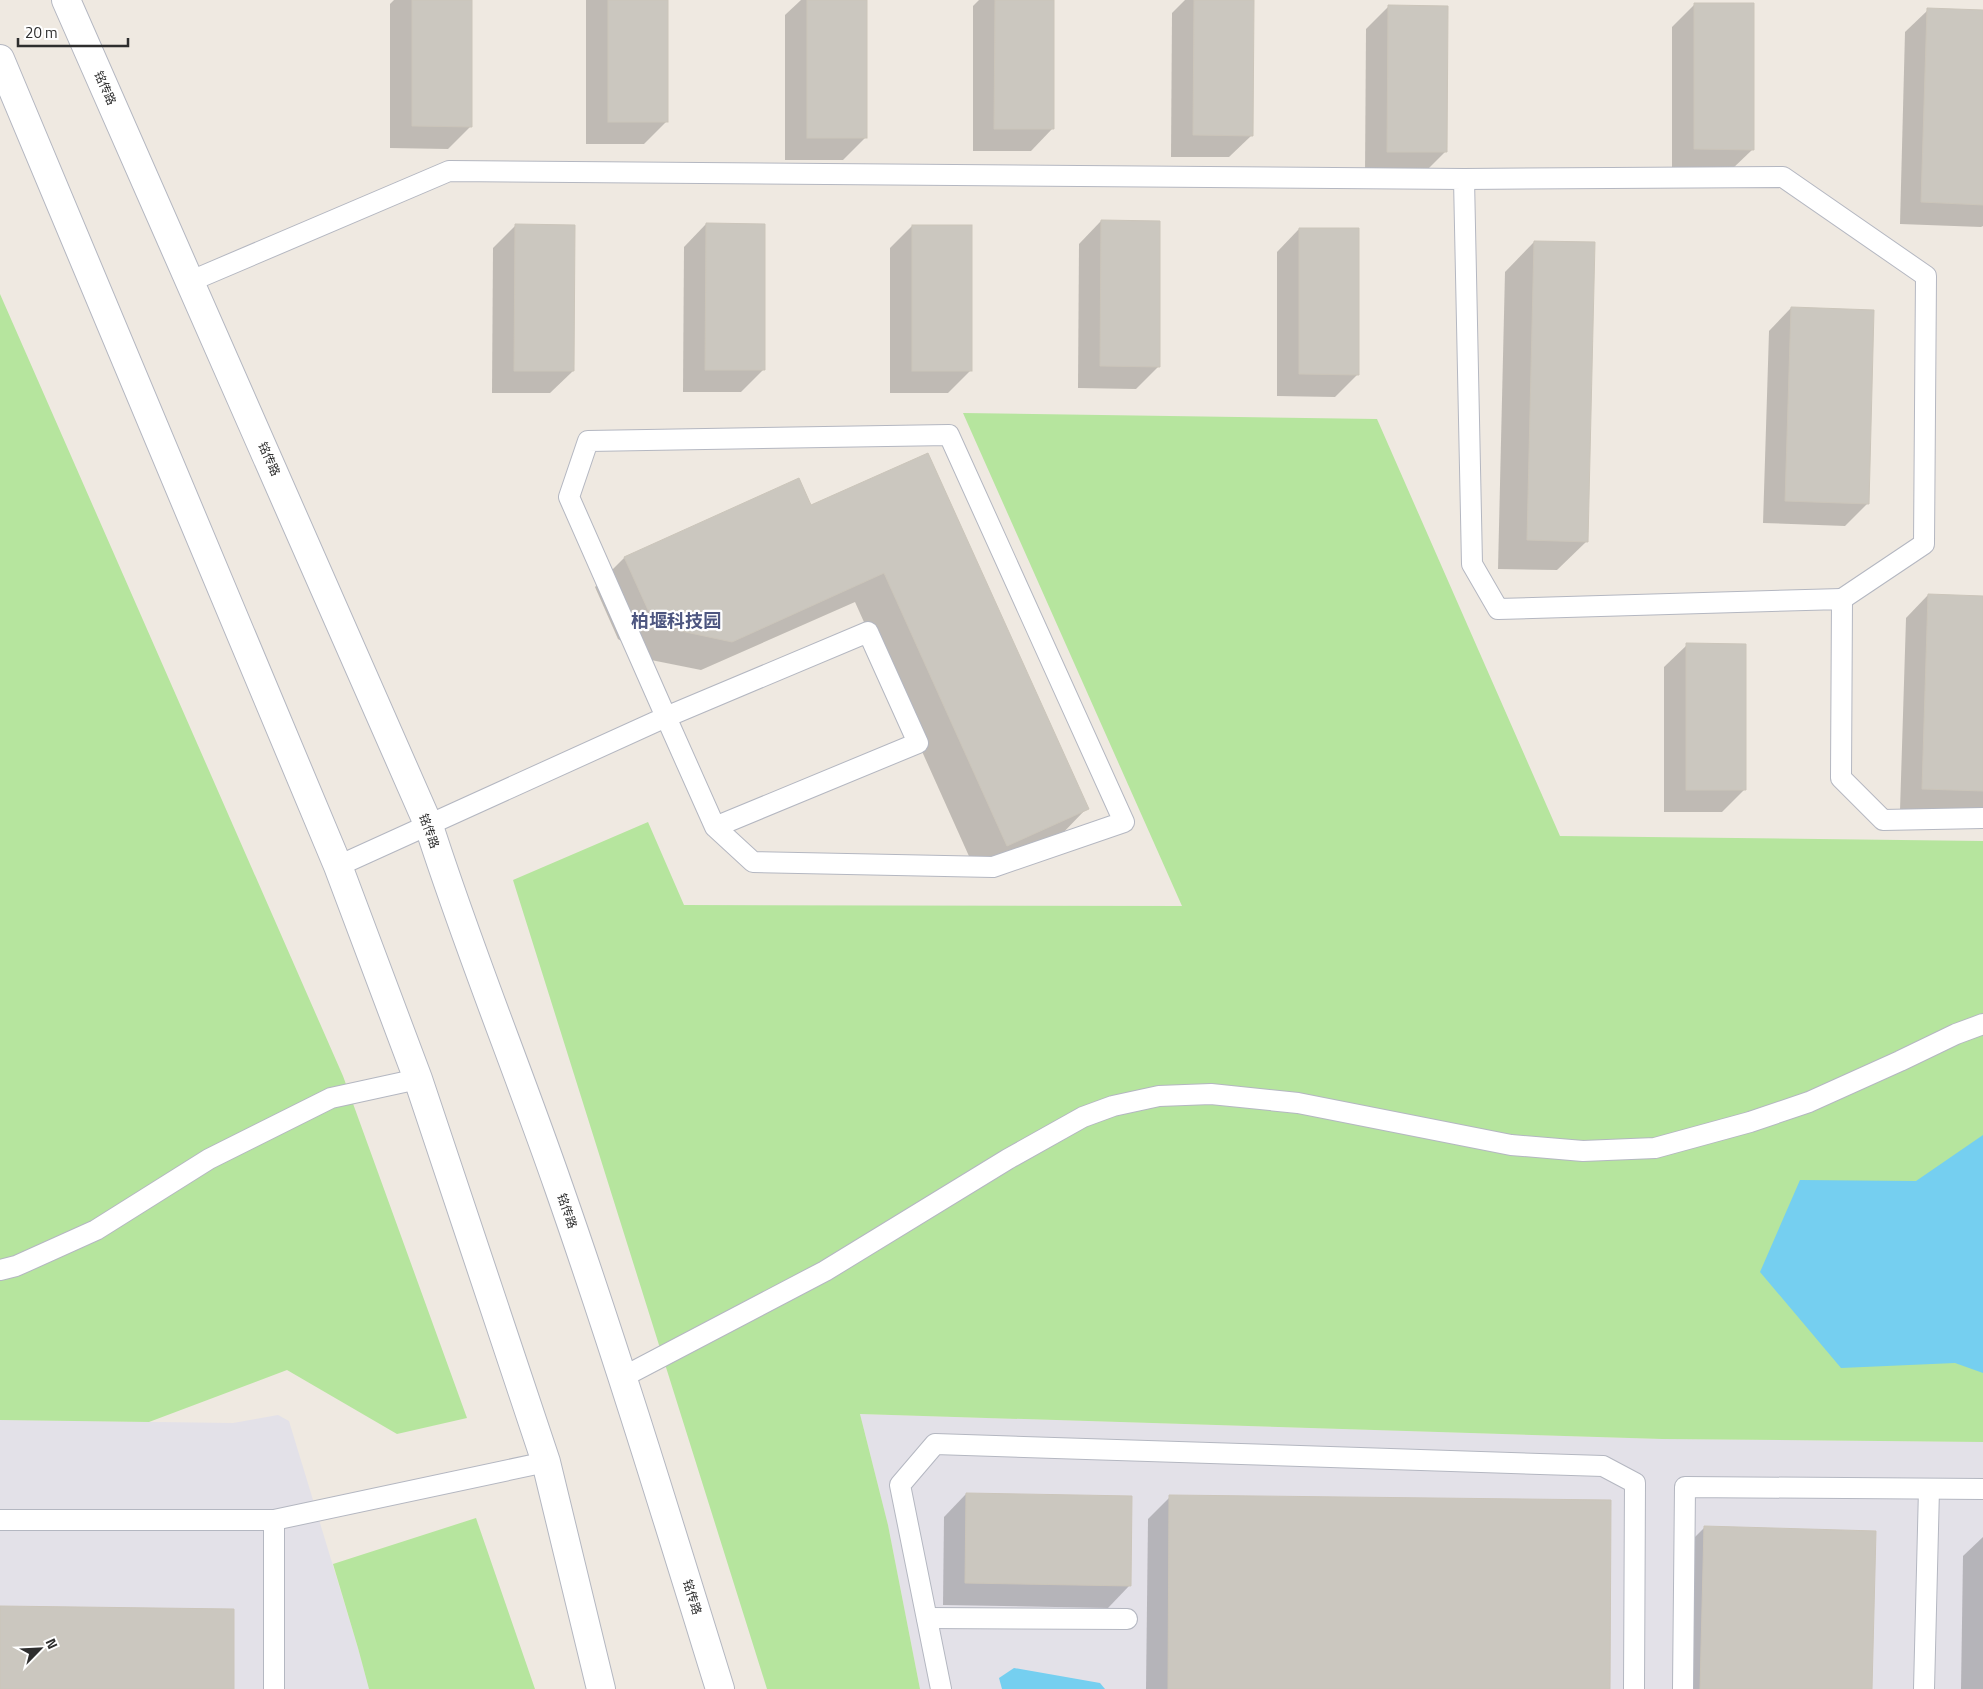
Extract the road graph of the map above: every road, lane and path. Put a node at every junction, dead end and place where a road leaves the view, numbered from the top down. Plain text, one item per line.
1 (66, 0) edge
2 (0, 59) edge
3 (1464, 179) junction
4 (190, 281) junction
5 (1842, 599) junction
6 (666, 717) junction
7 (1983, 818) edge
8 (429, 826) junction
9 (715, 827) junction
10 (338, 866) junction
11 (1983, 1024) edge
12 (418, 1079) junction
13 (0, 1270) edge
14 (623, 1377) junction
15 (546, 1462) junction
16 (1928, 1489) junction
17 (1983, 1489) edge
18 (0, 1520) edge
19 (274, 1520) junction
20 (926, 1618) junction
21 (1127, 1619) dead end
22 (274, 1689) edge
23 (601, 1689) edge
24 (720, 1689) edge
25 (941, 1689) edge
26 (1634, 1689) edge
27 (1683, 1689) edge
28 (1924, 1689) edge

1 - 4 main road, 铭传路
2 - 10 main road
3 - 4 lane
3 - 5 lane
3 - 5 lane
4 - 8 main road, 铭传路
5 - 7 lane
6 - 8 lane
6 - 9 lane
6 - 9 lane
6 - 9 lane
8 - 10 lane
8 - 14 main road, 铭传路
10 - 12 main road
11 - 14 lane
12 - 13 lane
12 - 15 main road
14 - 24 main road, 铭传路
15 - 19 lane
15 - 23 main road
16 - 17 lane
16 - 27 lane
16 - 28 lane
18 - 19 lane
19 - 22 lane
20 - 21 lane
20 - 25 lane
20 - 26 lane

